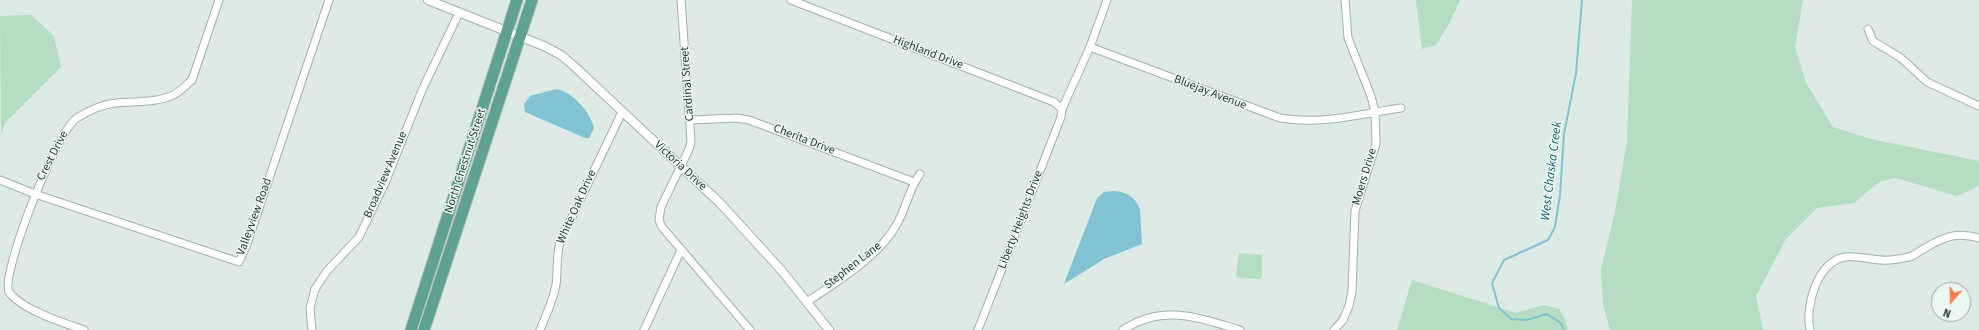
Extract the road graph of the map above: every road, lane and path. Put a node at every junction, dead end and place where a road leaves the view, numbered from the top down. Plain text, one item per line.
1 (219, 0) edge
2 (329, 0) edge
3 (428, 0) edge
4 (516, 0) edge
5 (532, 0) edge
6 (682, 0) edge
7 (791, 0) edge
8 (1107, 0) edge
9 (1345, 0) edge
10 (459, 13) junction
11 (1868, 30) dead end
12 (507, 31) junction
13 (520, 36) junction
14 (1090, 47) junction
15 (1979, 106) edge
16 (1401, 108) dead end
17 (1062, 109) junction
18 (622, 112) junction
19 (1375, 112) junction
20 (691, 120) junction
21 (680, 167) junction
22 (920, 174) dead end
23 (0, 180) edge
24 (914, 182) junction
25 (35, 194) junction
26 (1979, 238) edge
27 (681, 250) junction
28 (807, 302) junction
29 (84, 330) edge
30 (312, 330) edge
31 (410, 330) edge
32 (424, 330) edge
33 (540, 330) edge
34 (644, 330) edge
35 (750, 330) edge
36 (829, 330) edge
37 (978, 330) edge
38 (1123, 330) edge
39 (1240, 330) edge
40 (1334, 330) edge
41 (1810, 330) edge

1 - 25 street, Crest Drive
2 - 25 street, Valleyview Road
3 - 10 street, Victoria Drive
4 - 12 main road, North Chestnut Street
5 - 13 main road, North Chestnut Street
6 - 20 street, Cardinal Street
7 - 17 street, Highland Drive
8 - 14 street
9 - 19 street, Moers Drive
10 - 12 street, Victoria Drive
10 - 30 street, Broadview Avenue
11 - 15 street
12 - 13 street, Victoria Drive
12 - 31 main road, North Chestnut Street
13 - 18 street, Victoria Drive
13 - 32 main road, North Chestnut Street
14 - 17 street
14 - 19 street, Bluejay Avenue
16 - 19 street, Bluejay Avenue
17 - 37 street, Liberty Heights Drive
18 - 21 street, Victoria Drive
18 - 33 street, White Oak Drive
19 - 40 street, Moers Drive
20 - 21 street, Cardinal Street
20 - 24 street, Cherita Drive
21 - 27 street, Cardinal Street
21 - 28 street, Victoria Drive
22 - 24 street, Stephen Lane
23 - 25 street, Valleyview Road
24 - 28 street, Stephen Lane
25 - 29 street, Crest Drive
26 - 41 street
27 - 34 street
27 - 35 street, Cardinal Street
28 - 36 street, Victoria Drive
38 - 39 street

